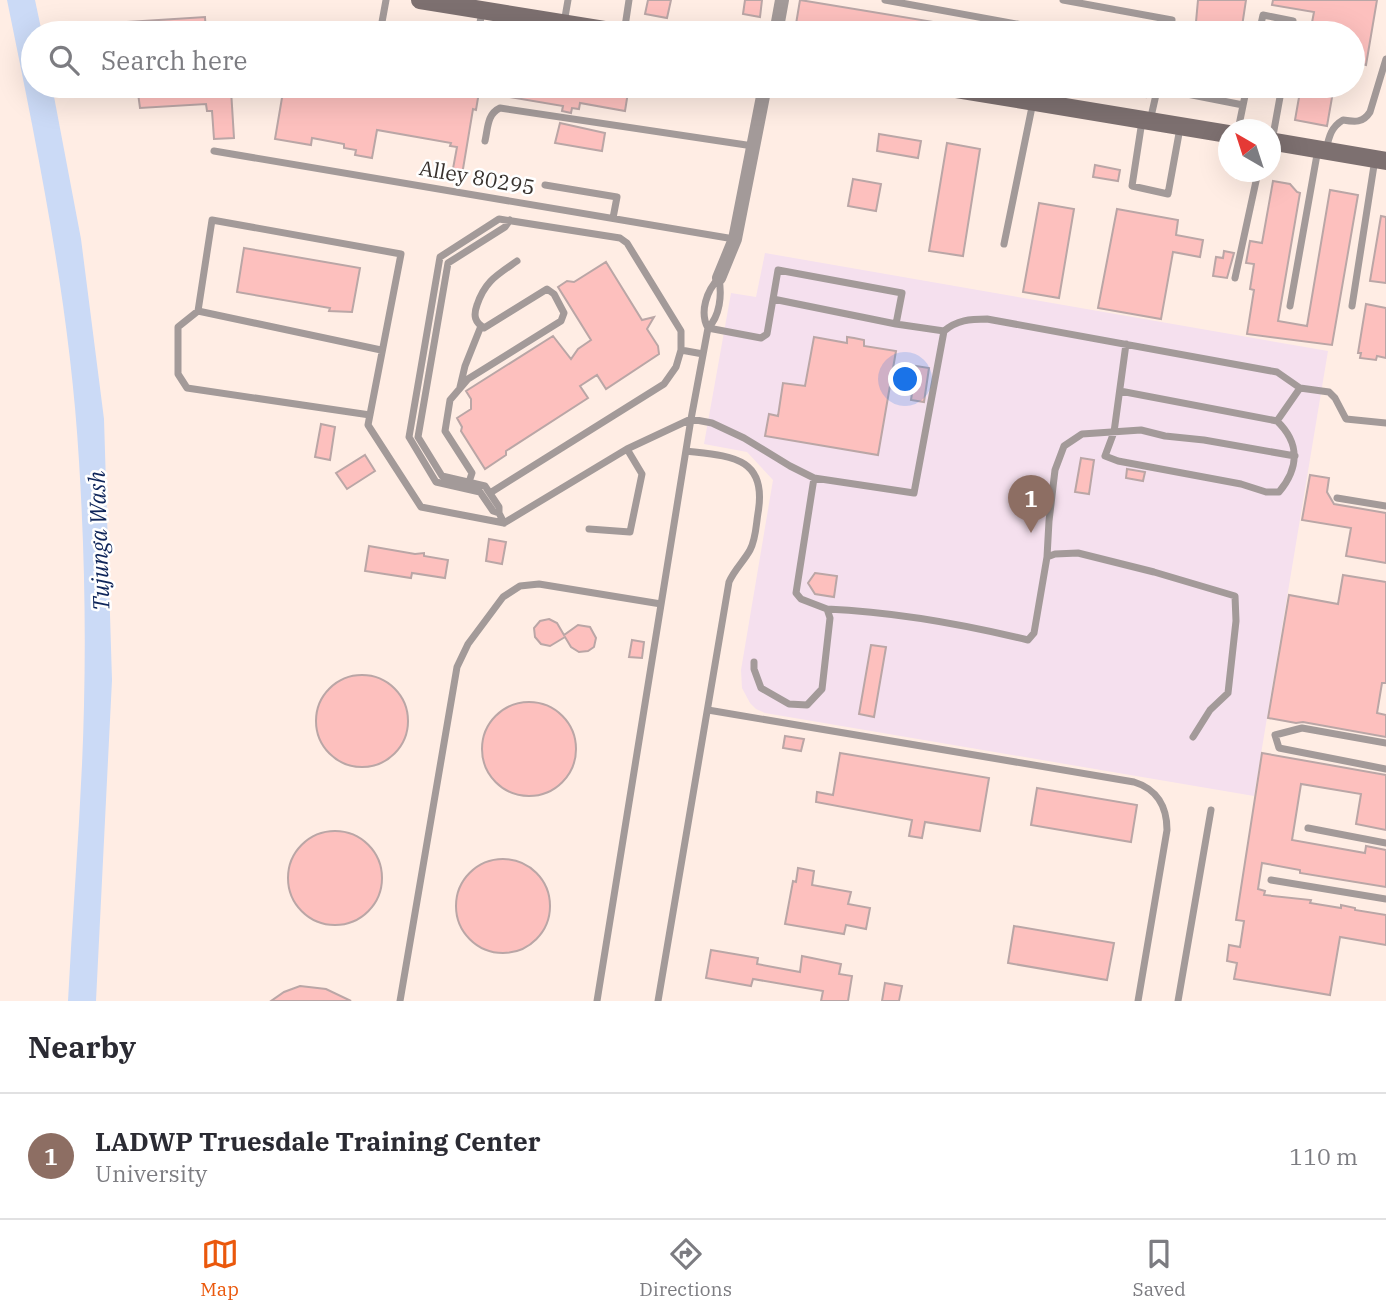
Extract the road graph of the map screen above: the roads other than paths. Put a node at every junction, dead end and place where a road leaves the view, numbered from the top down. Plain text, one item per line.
1 (386, 0) edge
2 (420, 0) edge
3 (568, 0) edge
4 (629, 0) edge
5 (782, 0) edge
6 (885, 0) edge
7 (1063, 0) edge
8 (482, 11) junction
9 (382, 21) edge
10 (480, 21) edge
11 (550, 21) edge
12 (564, 21) edge
13 (625, 21) edge
14 (778, 21) edge
15 (1000, 21) edge
16 (1172, 21) edge
17 (1262, 21) edge
18 (1293, 21) edge
19 (1386, 59) edge
20 (763, 98) edge
21 (1009, 98) edge
22 (1154, 98) edge
23 (1207, 98) edge
24 (1244, 98) edge
25 (1280, 98) edge
26 (1033, 102) junction
27 (1243, 105) junction
28 (1240, 119) edge
29 (1275, 119) edge
30 (1146, 121) junction
31 (1180, 126) junction
32 (1218, 132) edge
33 (485, 141) dead end
34 (1281, 143) edge
35 (753, 146) junction
36 (214, 150) dead end
37 (1322, 150) junction
38 (1381, 160) edge
39 (1256, 182) edge
40 (545, 185) dead end
41 (613, 218) junction
42 (735, 239) junction
43 (1004, 244) dead end
44 (517, 261) dead end
45 (719, 278) junction
46 (1235, 278) dead end
47 (773, 299) junction
48 (1290, 306) dead end
49 (1352, 306) dead end
50 (198, 311) junction
51 (896, 324) junction
52 (481, 326) junction
53 (708, 328) junction
54 (944, 331) junction
55 (1126, 344) junction
56 (381, 350) junction
57 (681, 351) junction
58 (703, 354) junction
59 (460, 388) junction
60 (1300, 388) junction
61 (1120, 391) junction
62 (370, 415) junction
63 (691, 419) junction
64 (1277, 421) junction
65 (1386, 423) edge
66 (1114, 432) junction
67 (627, 449) junction
68 (686, 451) junction
69 (1295, 456) junction
70 (814, 478) junction
71 (468, 485) junction
72 (490, 493) junction
73 (1337, 498) dead end
74 (1386, 506) edge
75 (499, 513) junction
76 (505, 523) junction
77 (589, 529) dead end
78 (1047, 557) junction
79 (661, 604) junction
80 (827, 609) junction
81 (754, 662) dead end
82 (708, 710) junction
83 (1193, 737) dead end
84 (1386, 743) edge
85 (1386, 769) edge
86 (1211, 810) dead end
87 (1308, 828) dead end
88 (1386, 843) edge
89 (1271, 880) dead end
90 (1386, 899) edge
91 (400, 1001) edge
92 (597, 1001) edge
93 (658, 1001) edge
94 (1138, 1001) edge
95 (1178, 1001) edge

1 - 9 lane
2 - 8 main road
3 - 12 lane
4 - 13 lane
5 - 14 street
6 - 15 lane
7 - 16 lane
8 - 10 lane
8 - 11 main road
17 - 18 lane
19 - 37 lane
20 - 35 street
21 - 26 main road
22 - 30 lane
23 - 27 lane
24 - 27 lane
25 - 29 lane
26 - 30 main road
26 - 43 lane
27 - 28 lane
30 - 31 main road
30 - 31 lane
31 - 32 main road
33 - 35 lane
34 - 37 main road
35 - 42 street
36 - 41 lane, Alley 80295
37 - 38 main road
37 - 48 lane
38 - 49 lane
39 - 46 lane
40 - 41 lane
41 - 42 lane, Alley 80295
42 - 45 street
44 - 52 lane
45 - 53 lane
45 - 53 lane
47 - 51 lane
47 - 51 lane
47 - 53 lane
50 - 56 lane
50 - 56 lane
50 - 62 lane
51 - 54 lane
52 - 59 lane
52 - 59 lane
53 - 58 lane
54 - 55 lane
54 - 70 lane
55 - 60 lane
55 - 61 lane
56 - 62 lane
57 - 58 lane
57 - 71 lane
57 - 72 lane
58 - 63 lane
59 - 71 lane
60 - 64 lane
60 - 65 lane
61 - 64 lane
61 - 66 lane
62 - 76 lane
63 - 67 lane
63 - 68 lane
63 - 70 lane
64 - 69 lane
66 - 69 lane
66 - 69 lane
66 - 78 lane
67 - 76 lane
67 - 77 lane
68 - 79 lane
68 - 82 lane
70 - 80 lane
71 - 72 lane
71 - 75 lane
72 - 75 lane
73 - 74 lane
75 - 76 lane
78 - 80 lane
78 - 83 lane
79 - 91 lane
79 - 92 lane
80 - 81 lane
82 - 93 lane
82 - 94 lane
84 - 85 lane
86 - 95 lane
87 - 88 lane
89 - 90 lane

